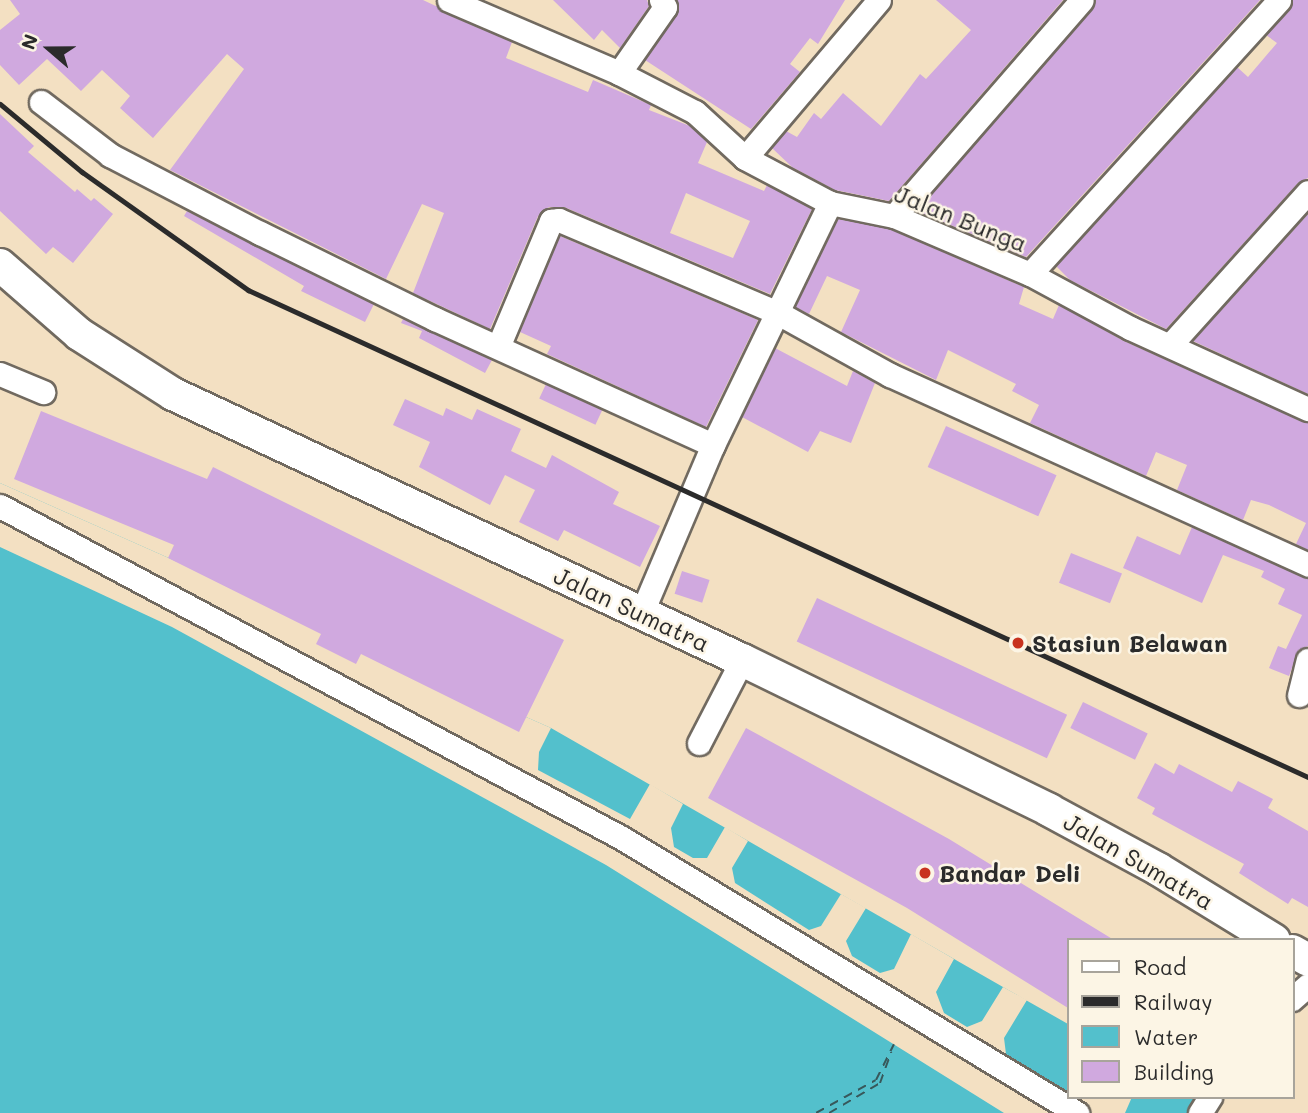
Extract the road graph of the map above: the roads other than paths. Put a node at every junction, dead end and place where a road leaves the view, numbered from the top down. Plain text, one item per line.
1 (449, 0) edge
2 (662, 0) edge
3 (879, 0) edge
4 (1082, 0) edge
5 (1279, 0) edge
6 (619, 73) junction
7 (41, 102) dead end
8 (746, 158) junction
9 (1308, 192) edge
10 (830, 203) junction
11 (894, 216) junction
12 (0, 265) edge
13 (1030, 274) junction
14 (778, 313) junction
15 (1172, 343) junction
16 (498, 347) junction
17 (0, 374) edge
18 (43, 392) dead end
19 (1308, 409) edge
20 (713, 445) junction
21 (0, 506) edge
22 (1308, 565) edge
23 (642, 612) junction
24 (742, 660) junction
25 (1308, 660) edge
26 (1299, 695) dead end
27 (699, 743) dead end
28 (1271, 938) edge
29 (1308, 985) edge
30 (1294, 997) edge
31 (1077, 1113) edge

1 - 6 street, Jalan Bunga
2 - 6 street
3 - 8 street
4 - 11 street
5 - 13 street
6 - 8 street, Jalan Bunga
7 - 16 street
8 - 10 street, Jalan Bunga
9 - 15 street
10 - 11 street, Jalan Bunga
10 - 14 street
11 - 13 street, Jalan Bunga
12 - 23 highway, Jalan Sumatra
13 - 15 street, Jalan Bunga
14 - 16 street
14 - 20 street
14 - 22 street
15 - 19 street, Jalan Bunga
16 - 20 street
17 - 18 street
20 - 23 street
21 - 31 street
23 - 24 highway, Jalan Sumatra
24 - 27 street
24 - 28 highway, Jalan Sumatra
25 - 26 street
29 - 30 street

